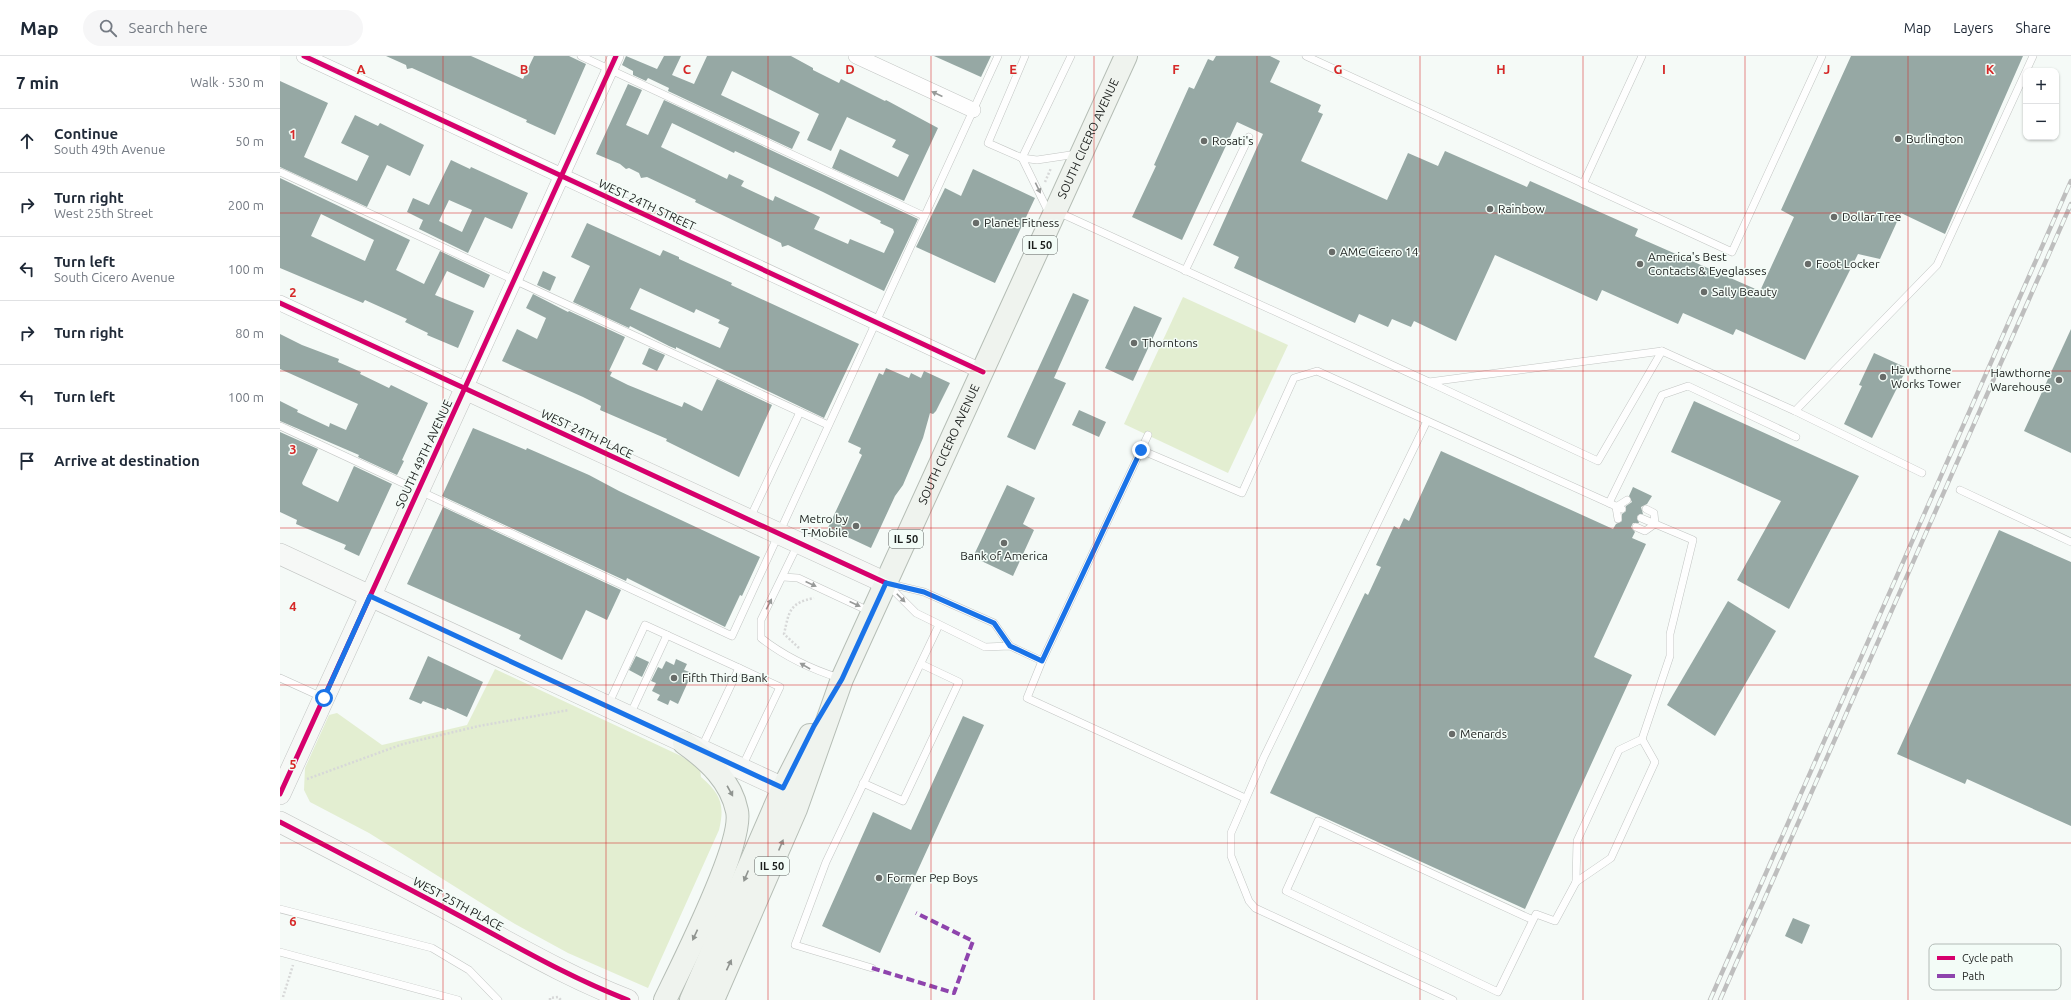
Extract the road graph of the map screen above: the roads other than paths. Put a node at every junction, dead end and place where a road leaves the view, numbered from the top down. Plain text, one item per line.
1 (304, 56) edge
2 (581, 56) edge
3 (616, 56) edge
4 (856, 56) edge
5 (998, 56) edge
6 (1025, 56) edge
7 (1071, 56) edge
8 (1126, 56) edge
9 (1306, 56) edge
10 (1642, 56) edge
11 (1822, 56) edge
12 (2033, 56) edge
13 (610, 70) junction
14 (973, 110) junction
15 (1249, 137) dead end
16 (1083, 153) junction
17 (1022, 158) junction
18 (280, 172) edge
19 (562, 176) junction
20 (1583, 184) junction
21 (1054, 215) junction
22 (924, 216) junction
23 (1185, 271) junction
24 (514, 280) junction
25 (280, 303) edge
26 (876, 323) junction
27 (1662, 351) junction
28 (983, 372) junction
29 (1429, 382) junction
30 (465, 389) junction
31 (1795, 411) junction
32 (800, 412) junction
33 (1427, 421) junction
34 (828, 425) junction
35 (280, 426) edge
36 (1148, 435) dead end
37 (1796, 437) dead end
38 (1141, 450) junction
39 (1922, 472) dead end
40 (419, 490) junction
41 (1960, 490) dead end
42 (1627, 500) dead end
43 (1609, 503) junction
44 (1619, 508) junction
45 (1646, 509) dead end
46 (1641, 518) dead end
47 (1618, 519) dead end
48 (749, 520) junction
49 (1655, 524) junction
50 (1636, 527) dead end
51 (779, 534) junction
52 (2071, 542) edge
53 (799, 543) junction
54 (280, 554) edge
55 (783, 577) junction
56 (886, 583) junction
57 (370, 596) junction
58 (873, 612) junction
59 (939, 625) junction
60 (667, 635) junction
61 (1010, 646) junction
62 (1042, 661) junction
63 (921, 664) junction
64 (739, 668) junction
65 (280, 678) edge
66 (842, 679) junction
67 (324, 698) junction
68 (607, 707) junction
69 (629, 717) junction
70 (1642, 739) junction
71 (692, 747) junction
72 (742, 769) junction
73 (863, 783) junction
74 (783, 788) junction
75 (280, 794) edge
76 (1246, 798) junction
77 (280, 822) edge
78 (1576, 882) junction
79 (712, 899) junction
80 (280, 909) edge
81 (1533, 920) junction
82 (280, 952) edge
83 (872, 968) dead end
84 (458, 1000) edge
85 (498, 1000) edge
86 (628, 1000) edge
87 (665, 1000) edge
88 (691, 1000) edge
89 (713, 1000) edge
90 (1453, 1000) edge

1 - 19 street, WEST 24TH STREET
2 - 13 lane
3 - 13 street, SOUTH 49TH AVENUE
14 -> 4 street
5 - 14 lane
6 - 17 lane
7 - 17 lane
8 - 16 main road, SOUTH CICERO AVENUE / IL 50
9 - 20 lane
10 - 20 lane
11 - 20 lane
12 - 31 lane
13 - 19 street, SOUTH 49TH AVENUE
13 - 22 lane
14 - 22 lane
15 - 23 lane
16 - 17 lane
16 - 21 main road, SOUTH CICERO AVENUE / IL 50
17 -> 21 lane
18 - 24 lane
19 - 24 street, SOUTH 49TH AVENUE
19 - 26 street, WEST 24TH STREET
21 - 23 lane
21 - 28 main road, SOUTH CICERO AVENUE / IL 50
22 - 26 lane
23 - 29 lane
24 - 30 street, SOUTH 49TH AVENUE
24 - 32 lane
25 - 30 street, WEST 24TH PLACE
26 - 28 street, WEST 24TH STREET
26 - 34 lane
27 - 29 lane
27 - 29 lane
27 - 31 lane
28 - 56 main road, SOUTH CICERO AVENUE / IL 50
30 - 40 street, SOUTH 49TH AVENUE
30 - 48 street, WEST 24TH PLACE
31 - 39 lane
32 - 34 lane
32 - 48 lane
33 - 38 lane
33 - 43 lane
33 - 76 lane
34 - 51 lane
35 - 40 lane
36 - 38 lane
37 - 43 lane
38 - 62 lane
40 - 51 lane
40 - 57 street, SOUTH 49TH AVENUE
41 - 52 lane
42 - 44 lane
43 - 44 lane
44 - 47 lane
45 - 49 lane
46 - 49 lane
48 - 51 street, WEST 24TH PLACE
49 - 50 lane
49 - 70 lane
51 - 53 street, WEST 24TH PLACE
53 - 55 lane
53 - 56 street, WEST 24TH PLACE
54 - 57 street
55 -> 58 lane
66 -> 55 lane
56 - 58 main road, SOUTH CICERO AVENUE / IL 50
56 -> 59 lane
56 - 61 lane
57 - 67 street, SOUTH 49TH AVENUE
57 - 68 street
58 - 66 main road, SOUTH CICERO AVENUE / IL 50
59 - 61 lane
59 - 63 lane
60 - 64 lane
60 - 68 lane
60 - 69 lane
61 - 62 lane
62 - 76 lane
63 - 73 lane
63 - 73 lane
64 - 71 lane
64 - 72 lane
65 - 67 lane
66 - 74 main road, SOUTH CICERO AVENUE / IL 50
89 -> 66 main road, SOUTH CICERO AVENUE / IL 50
67 - 75 street, SOUTH 49TH AVENUE
68 - 69 street
69 - 71 street
70 - 78 lane
70 - 78 lane
71 - 72 street
71 -> 79 main road
72 - 74 street
73 - 83 lane
74 - 79 main road
74 -> 88 main road, SOUTH CICERO AVENUE / IL 50
76 - 90 lane
77 - 86 street, WEST 25TH PLACE
78 - 81 lane
79 -> 87 main road
80 - 85 lane
81 - 81 lane
82 - 84 lane

